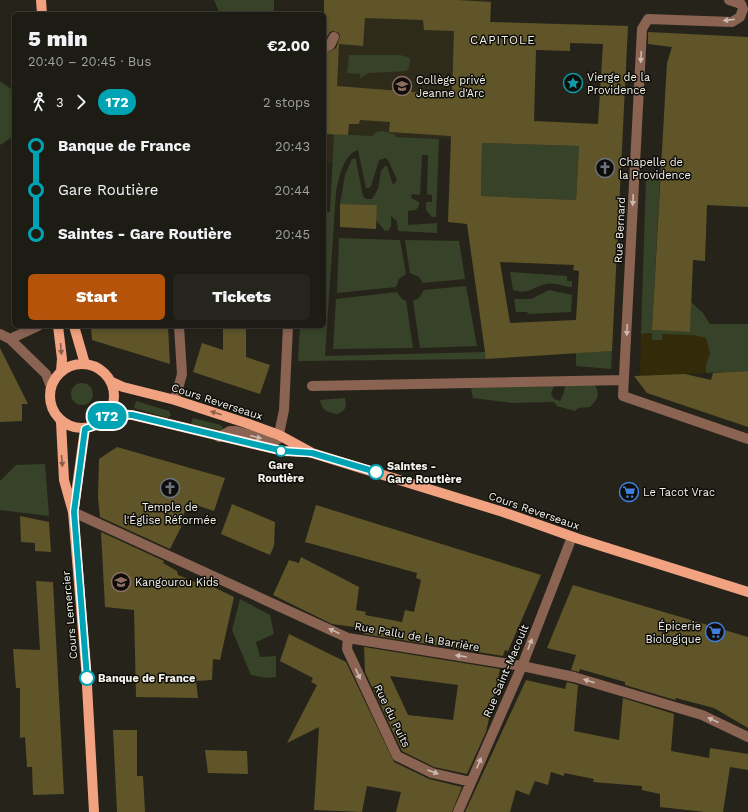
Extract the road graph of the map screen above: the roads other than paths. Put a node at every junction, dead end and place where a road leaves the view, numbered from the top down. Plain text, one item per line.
1 (41, 0) edge
2 (729, 0) edge
3 (745, 9) edge
4 (42, 12) edge
5 (334, 37) dead end
6 (326, 47) edge
7 (34, 328) edge
8 (58, 328) edge
9 (75, 328) edge
10 (179, 328) edge
11 (288, 328) edge
12 (0, 334) edge
13 (10, 339) junction
14 (85, 364) junction
15 (61, 371) junction
16 (624, 380) junction
17 (112, 382) junction
18 (312, 386) dead end
19 (51, 387) junction
20 (175, 400) junction
21 (109, 414) junction
22 (62, 422) junction
23 (85, 429) junction
24 (279, 435) junction
25 (219, 437) junction
26 (748, 439) edge
27 (312, 453) junction
28 (74, 512) junction
29 (572, 537) junction
30 (748, 592) edge
31 (348, 638) junction
32 (522, 666) junction
33 (748, 737) edge
34 (471, 782) junction
35 (94, 812) edge
36 (458, 812) edge

1 - 4 main road
2 - 3 street
3 -> 16 street, Rue Bernard
5 - 6 street
7 - 13 street
8 -> 15 main road
9 - 14 main road
10 - 20 street
11 - 24 street
12 - 13 street
13 - 19 street
14 - 15 main road
14 - 17 main road
15 - 19 main road
16 - 18 street
16 - 26 street, Rue Bernard
17 - 20 main road, Cours Reverseaux
17 - 21 main road
19 - 22 main road
24 -> 20 main road, Cours Reverseaux
21 - 23 main road
21 - 25 main road, Cours Reverseaux
22 - 23 main road
22 -> 28 main road, Cours Lemercier
23 - 28 main road, Cours Lemercier
25 -> 24 street
24 - 27 main road, Cours Reverseaux
25 - 27 main road, Cours Reverseaux
27 - 29 main road, Cours Reverseaux
31 -> 28 street, Rue Pallu de la Barrière
28 - 35 main road, Cours Lemercier
29 - 30 main road, Cours Reverseaux
32 -> 29 street, Rue Saint-Macoult
32 -> 31 street, Rue Pallu de la Barrière
31 -> 34 street, Rue du Puits
33 -> 32 street, Rue Pallu de la Barrière
34 -> 32 street, Rue Saint-Macoult
34 - 36 street, Rue Saint-Macoult

